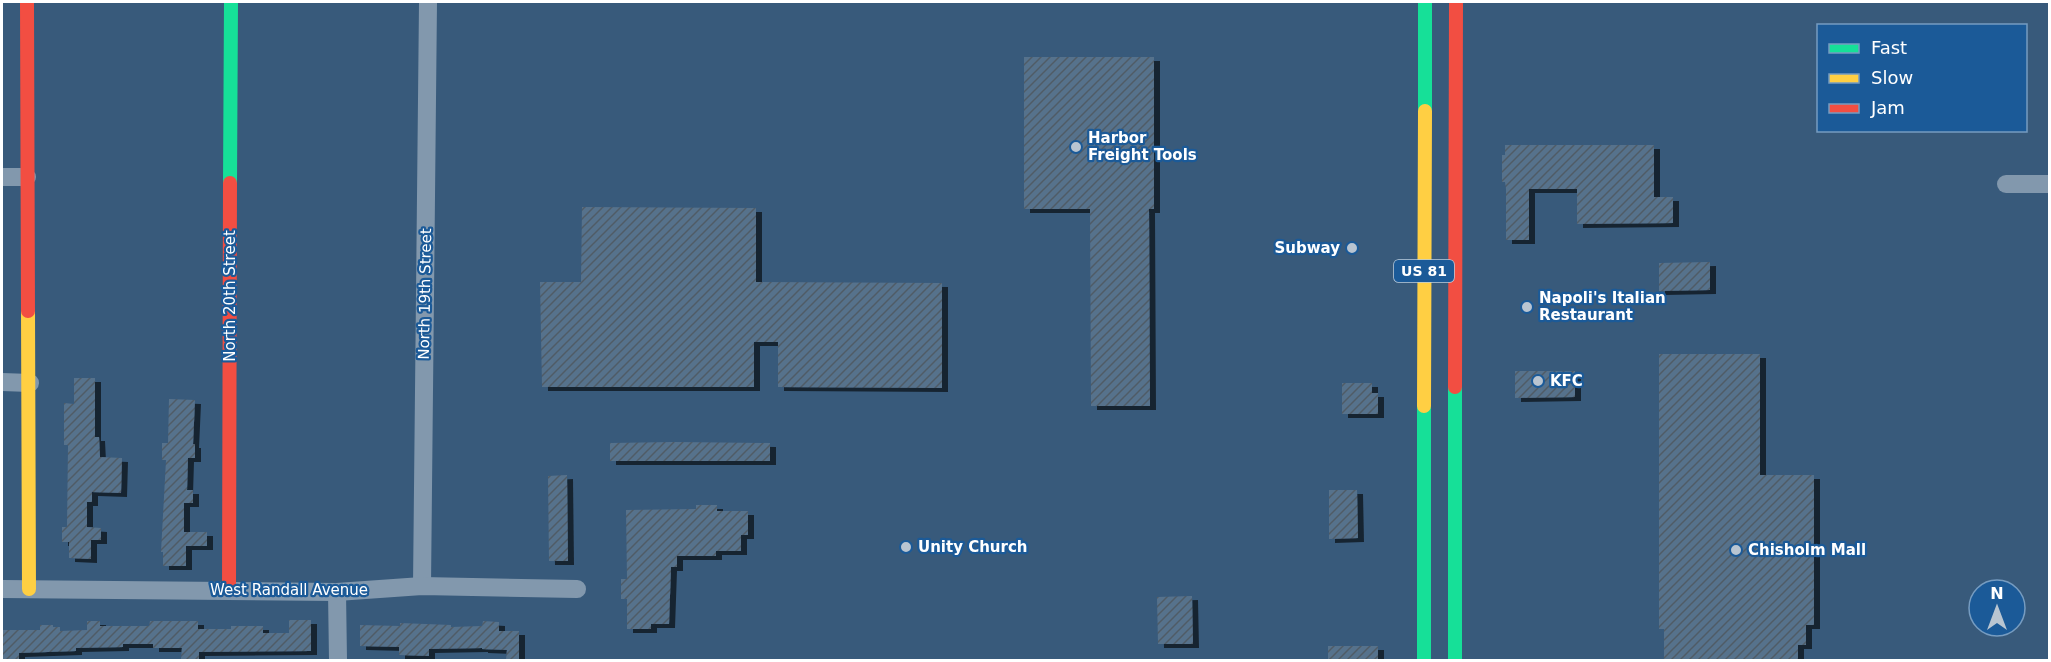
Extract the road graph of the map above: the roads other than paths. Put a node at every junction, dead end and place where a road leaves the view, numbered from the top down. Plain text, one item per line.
1 (27, 2) edge
2 (231, 2) edge
3 (428, 2) edge
4 (1425, 2) edge
5 (1456, 2) edge
6 (2, 177) edge
7 (27, 177) junction
8 (2006, 184) dead end
9 (2049, 184) edge
10 (2, 382) edge
11 (30, 383) junction
12 (422, 586) junction
13 (2, 589) edge
14 (29, 589) junction
15 (577, 589) dead end
16 (229, 590) junction
17 (338, 592) junction
18 (338, 660) edge
19 (1424, 660) edge
20 (1455, 660) edge

1 - 7 main road
2 - 16 main road, North 20th Street
3 - 12 street, North 19th Street
4 - 19 main road, US 81
5 - 20 main road, US 81
6 - 7 street
7 - 11 main road
8 - 9 street
10 - 11 street
11 - 14 main road
12 - 15 street, West Randall Avenue
12 - 17 street, West Randall Avenue
13 - 14 street, West Randall Avenue
14 - 16 street, West Randall Avenue
16 - 17 street, West Randall Avenue
17 - 18 street

